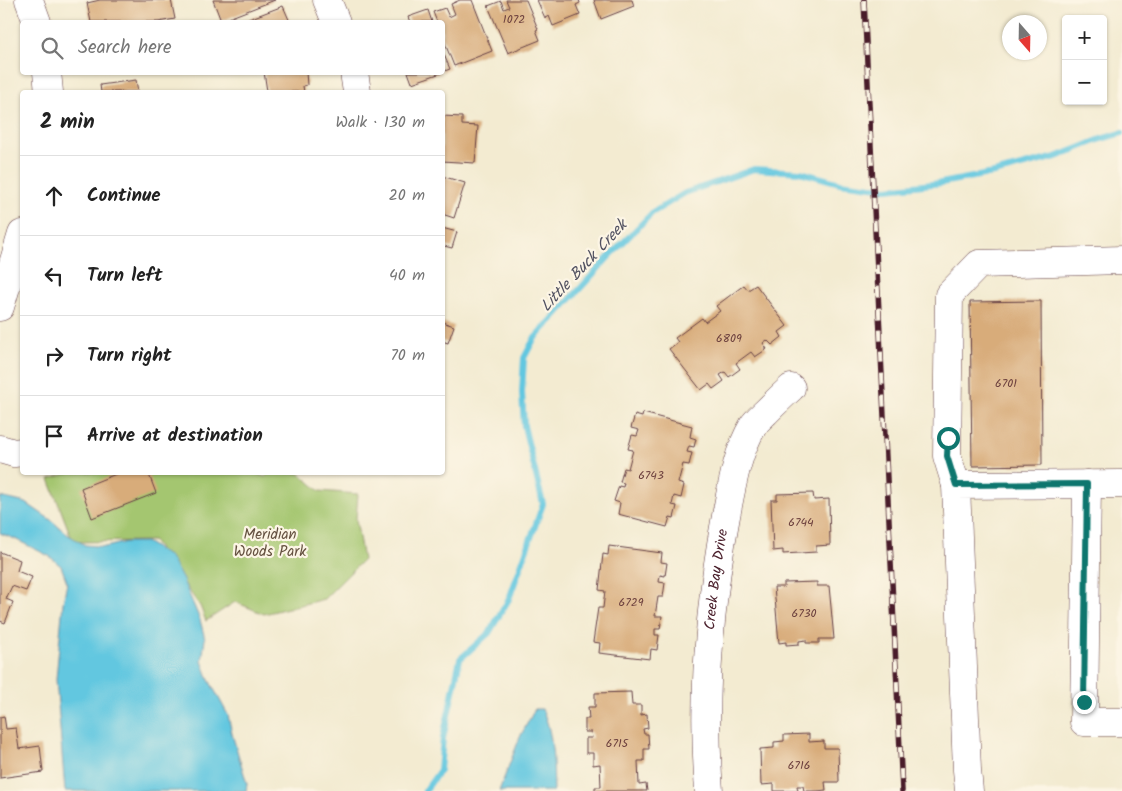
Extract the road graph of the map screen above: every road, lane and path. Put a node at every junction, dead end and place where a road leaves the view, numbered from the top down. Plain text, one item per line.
1 (29, 0) edge
2 (36, 20) edge
3 (47, 75) edge
4 (354, 75) edge
5 (49, 90) edge
6 (357, 90) edge
7 (20, 241) edge
8 (1122, 260) edge
9 (0, 308) edge
10 (791, 388) dead end
11 (0, 449) edge
12 (20, 452) edge
13 (1087, 484) junction
14 (1122, 484) edge
15 (956, 485) junction
16 (1122, 722) edge
17 (708, 791) edge
18 (969, 791) edge

1 - 2 street
3 - 5 street
4 - 6 street
7 - 9 street
8 - 15 street
10 - 17 street, Creek Bay Drive
11 - 12 street
13 - 14 street
13 - 15 street
13 - 16 street
15 - 18 street

